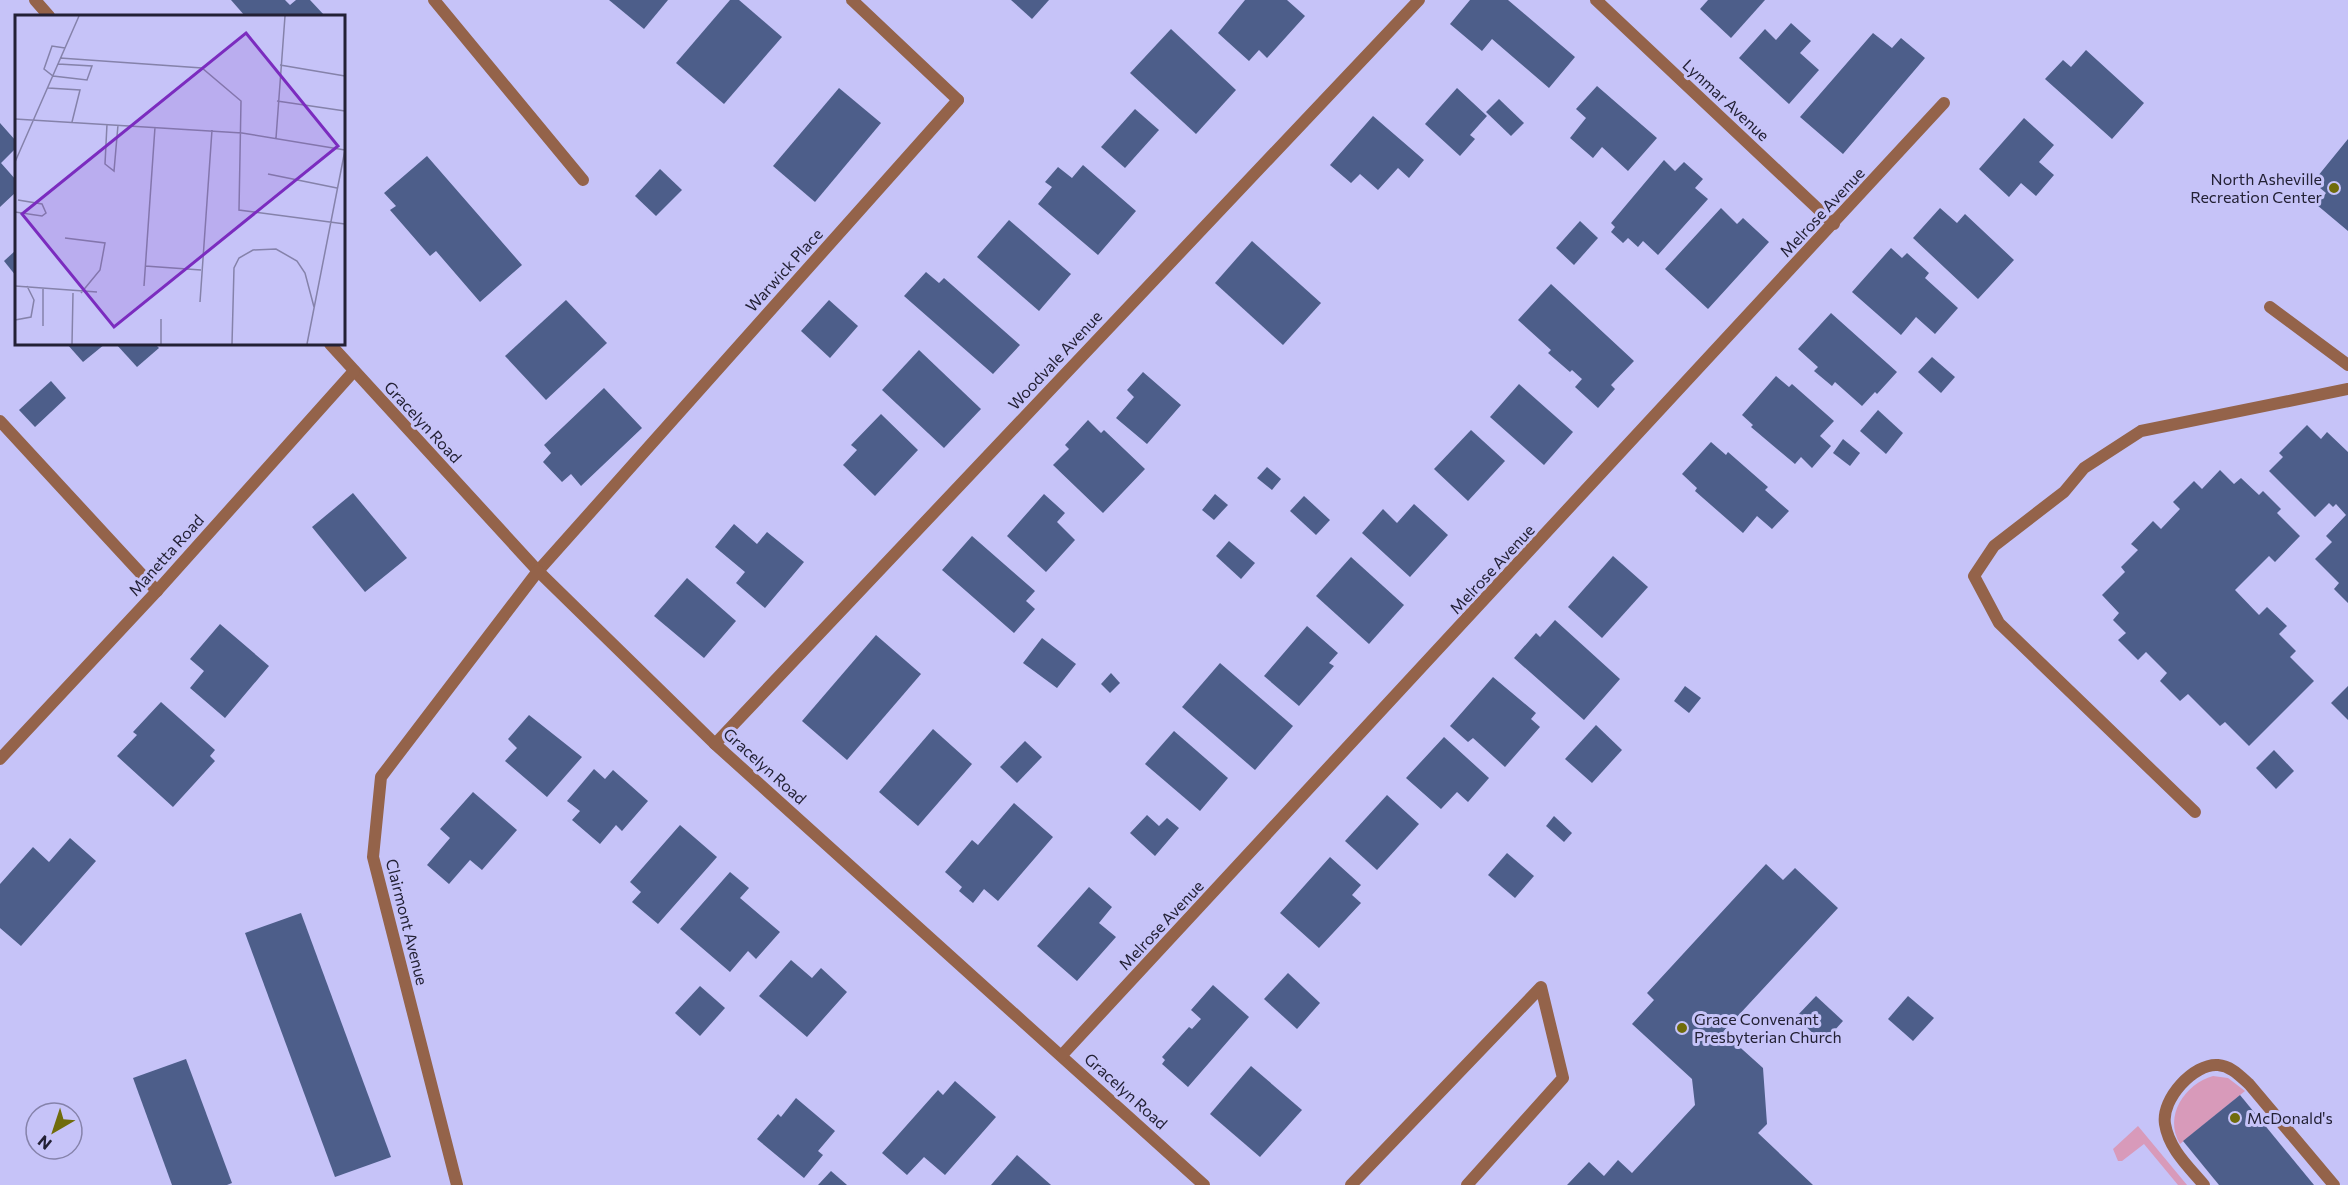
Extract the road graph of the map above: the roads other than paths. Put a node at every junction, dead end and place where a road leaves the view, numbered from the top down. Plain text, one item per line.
1 (35, 0) edge
2 (434, 0) edge
3 (852, 0) edge
4 (1419, 0) edge
5 (1596, 0) edge
6 (48, 15) edge
7 (1944, 103) dead end
8 (583, 180) dead end
9 (1834, 224) junction
10 (2270, 307) dead end
11 (331, 345) edge
12 (2348, 365) edge
13 (354, 371) junction
14 (2348, 389) edge
15 (0, 421) edge
16 (538, 571) junction
17 (157, 591) junction
18 (715, 744) junction
19 (0, 759) edge
20 (2195, 812) dead end
21 (1062, 1055) junction
22 (457, 1185) edge
23 (1204, 1185) edge
24 (1352, 1185) edge
25 (1467, 1185) edge
26 (2204, 1185) edge
27 (2334, 1185) edge

1 - 6 street
2 - 8 street
3 - 16 street, Warwick Place
4 - 18 street, Woodvale Avenue
5 - 9 street, Lynmar Avenue
7 - 9 street, Melrose Avenue
9 - 21 street, Melrose Avenue
10 - 12 street
11 - 13 street, Gracelyn Road
13 - 16 street, Gracelyn Road
13 - 17 street, Manetta Road
14 - 20 street
15 - 17 street
16 - 18 street, Gracelyn Road
16 - 22 street, Clairmont Avenue
17 - 19 street, Manetta Road
18 - 21 street, Gracelyn Road
21 - 23 street, Gracelyn Road
24 - 25 street
26 - 27 street

